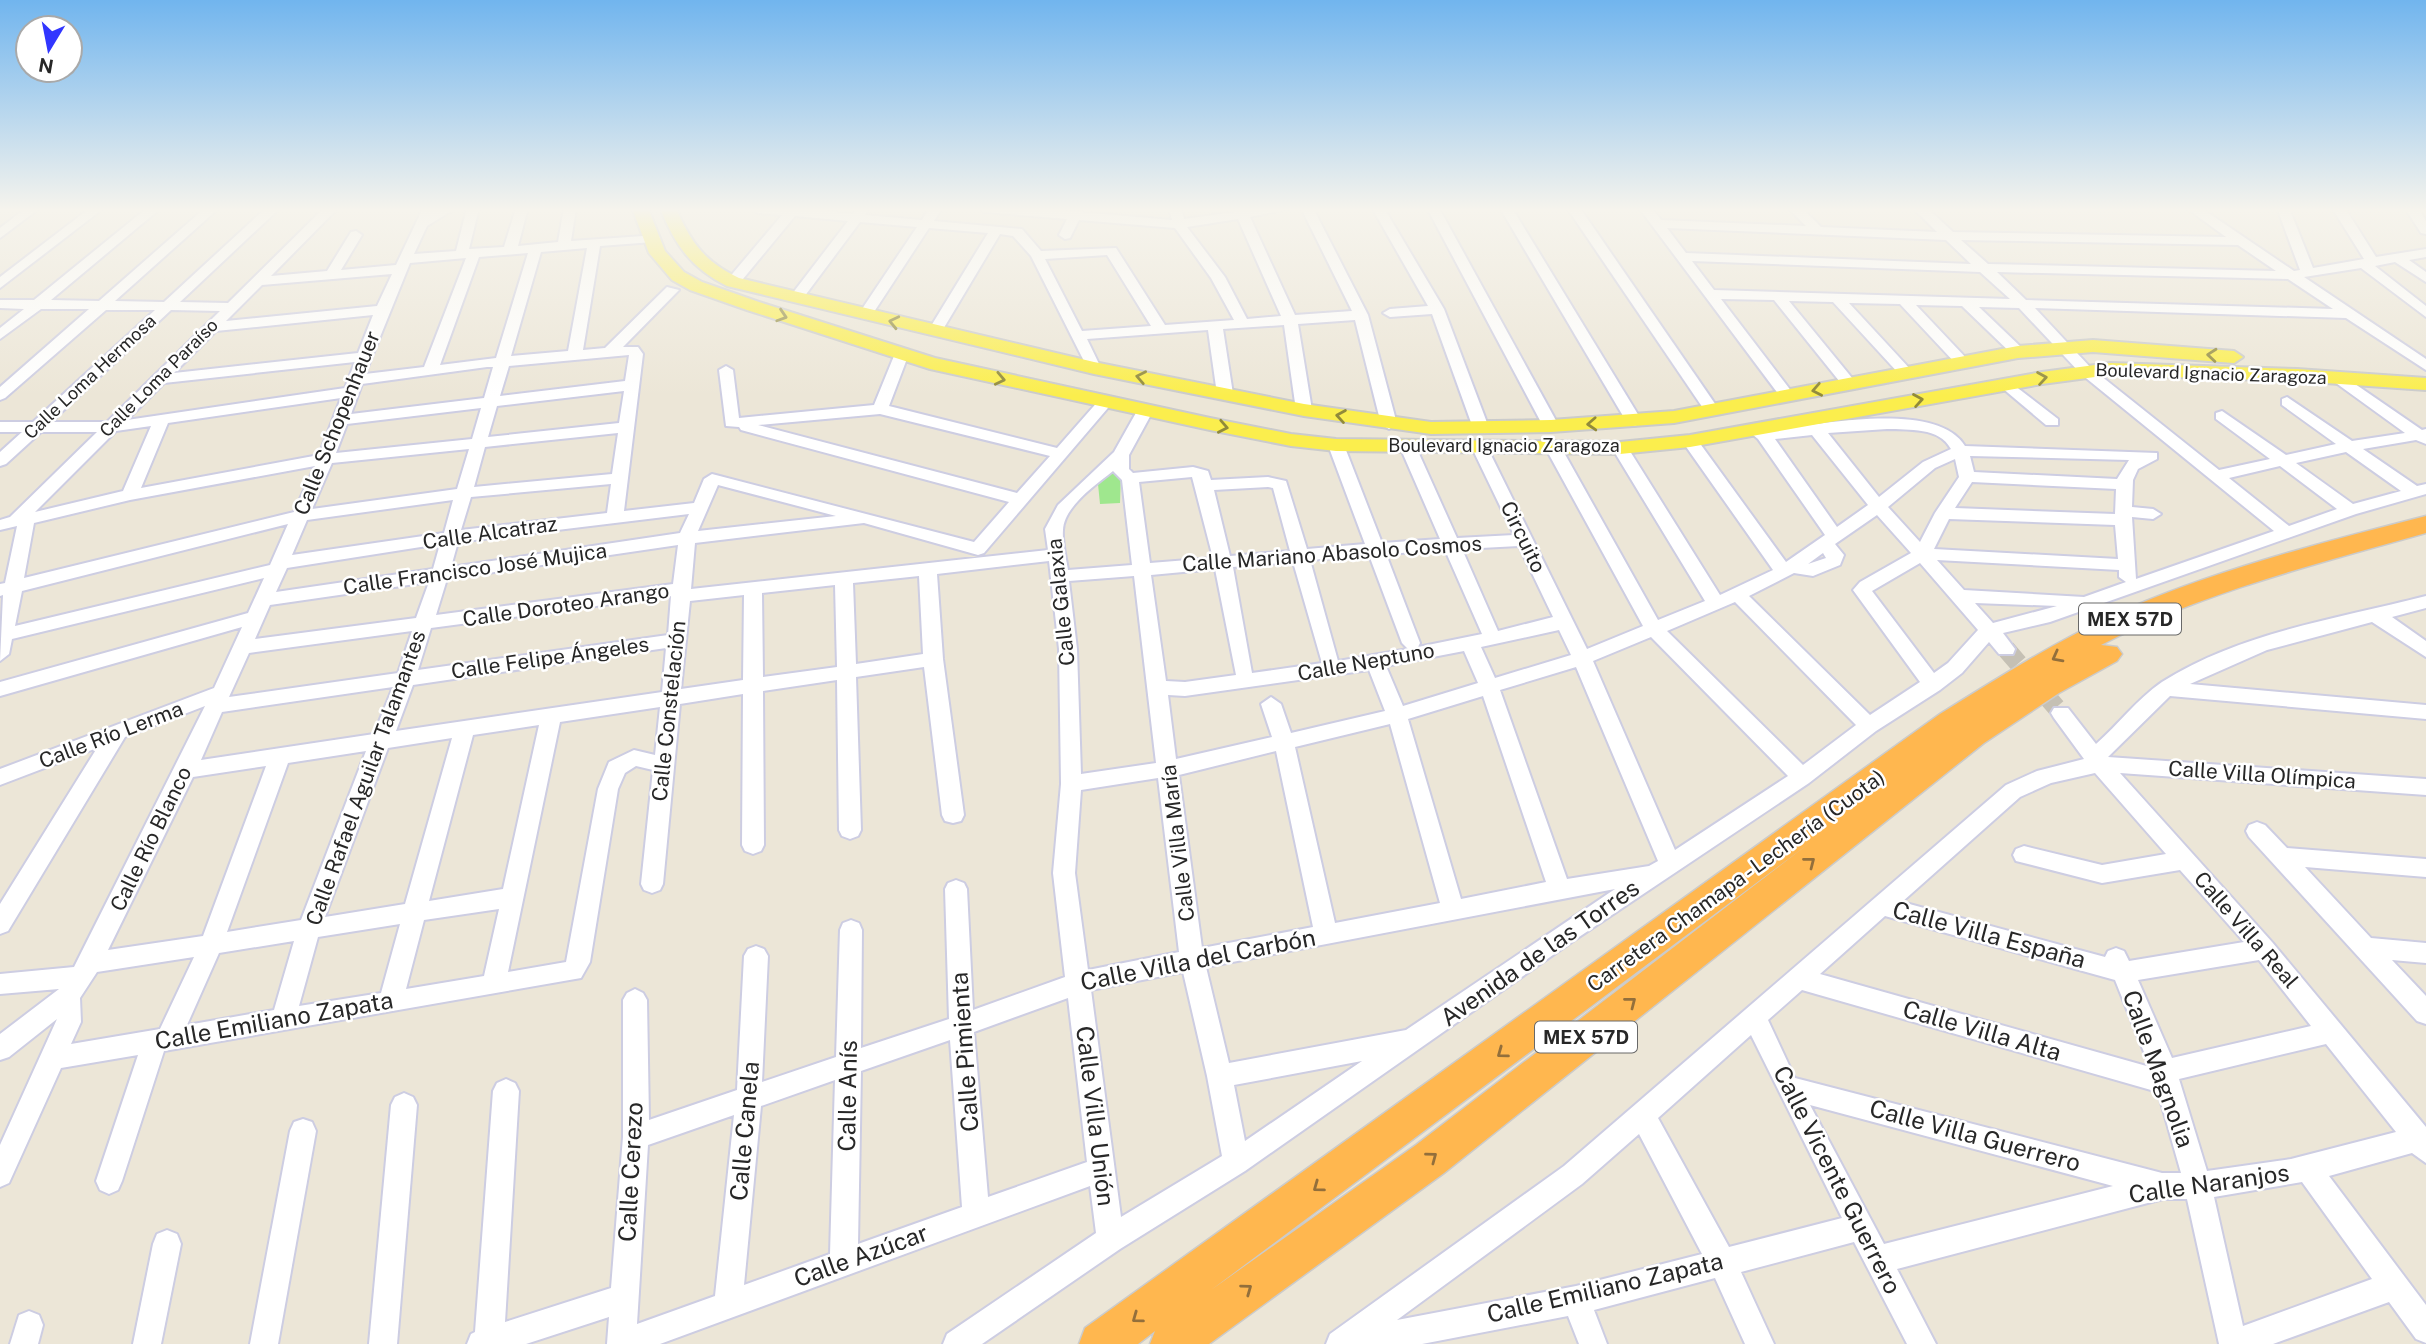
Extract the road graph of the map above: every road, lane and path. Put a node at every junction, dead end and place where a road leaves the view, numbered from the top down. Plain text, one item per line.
1 (18, 271) edge
2 (77, 271) edge
3 (140, 271) edge
4 (206, 271) edge
5 (268, 271) edge
6 (334, 271) edge
7 (360, 271) edge
8 (402, 271) edge
9 (463, 271) edge
10 (529, 271) edge
11 (589, 271) edge
12 (674, 271) edge
13 (713, 271) edge
14 (743, 271) edge
15 (817, 271) edge
16 (895, 271) edge
17 (971, 271) edge
18 (1045, 271) edge
19 (1123, 271) edge
20 (1213, 271) edge
21 (1268, 271) edge
22 (1339, 271) edge
23 (1415, 271) edge
24 (1467, 271) edge
25 (1544, 271) edge
26 (1616, 271) edge
27 (1691, 271) edge
28 (1987, 271) edge
29 (2128, 271) edge
30 (2295, 271) edge
31 (2300, 271) edge
32 (2319, 271) edge
33 (2378, 271) edge
34 (2301, 274) junction
35 (331, 275) junction
36 (257, 281) junction
37 (733, 282) junction
38 (0, 285) edge
39 (672, 290) dead end
40 (1709, 294) junction
41 (1778, 296) junction
42 (796, 298) junction
43 (1837, 298) junction
44 (1904, 300) junction
45 (1966, 302) junction
46 (0, 304) edge
47 (2023, 304) junction
48 (35, 305) junction
49 (99, 306) junction
50 (166, 307) junction
51 (230, 307) junction
52 (1437, 309) junction
53 (382, 310) junction
54 (1390, 313) dead end
55 (2426, 313) edge
56 (2350, 314) junction
57 (865, 315) junction
58 (1361, 315) junction
59 (1290, 320) junction
60 (1243, 324) junction
61 (1215, 326) junction
62 (210, 327) junction
63 (1161, 330) junction
64 (935, 331) junction
65 (0, 335) edge
66 (1080, 335) junction
67 (2064, 346) junction
68 (611, 350) junction
69 (2018, 352) junction
70 (575, 353) junction
71 (901, 356) junction
72 (365, 357) junction
73 (503, 361) junction
74 (1963, 363) junction
75 (431, 369) junction
76 (726, 370) dead end
77 (1103, 370) junction
78 (2086, 371) junction
79 (1906, 373) junction
80 (2337, 377) junction
81 (156, 379) junction
82 (2425, 379) edge
83 (1849, 384) junction
84 (2006, 384) junction
85 (632, 385) junction
86 (352, 386) junction
87 (1225, 394) junction
88 (0, 395) edge
89 (1787, 396) junction
90 (491, 400) junction
91 (1098, 400) junction
92 (2287, 402) dead end
93 (880, 409) junction
94 (1304, 410) junction
95 (1145, 411) junction
96 (1712, 411) junction
97 (2222, 416) dead end
98 (162, 418) junction
99 (339, 420) junction
100 (1634, 421) junction
101 (2052, 422) dead end
102 (732, 423) junction
103 (1389, 424) junction
104 (1551, 426) junction
105 (0, 427) edge
106 (36, 427) junction
107 (109, 427) junction
108 (626, 427) junction
109 (1816, 429) junction
110 (1759, 433) junction
111 (2424, 436) edge
112 (1480, 438) junction
113 (1690, 441) junction
114 (479, 443) junction
115 (2174, 444) junction
116 (1336, 445) junction
117 (2350, 446) junction
118 (1408, 447) junction
119 (1620, 448) junction
120 (1554, 449) junction
121 (1960, 451) junction
122 (1059, 453) junction
123 (1121, 454) junction
124 (2151, 456) junction
125 (326, 459) junction
126 (0, 461) edge
127 (2284, 461) junction
128 (2215, 476) junction
129 (1967, 477) junction
130 (619, 478) junction
131 (1130, 478) junction
132 (2126, 484) junction
133 (1206, 485) junction
134 (162, 490) junction
135 (2420, 491) edge
136 (464, 493) junction
137 (130, 495) junction
138 (1022, 500) junction
139 (1878, 506) junction
140 (701, 507) junction
141 (2350, 510) junction
142 (1943, 513) junction
143 (2153, 514) dead end
144 (2124, 515) junction
145 (301, 516) junction
146 (615, 516) junction
147 (864, 518) junction
148 (22, 522) junction
149 (2426, 524) edge
150 (0, 525) edge
151 (0, 531) edge
152 (2286, 532) junction
153 (451, 537) junction
154 (687, 538) junction
155 (1830, 539) junction
156 (1525, 540) junction
157 (2426, 540) edge
158 (1450, 545) junction
159 (1373, 549) junction
160 (1923, 554) junction
161 (1056, 555) junction
162 (1298, 555) junction
163 (1223, 562) junction
164 (2127, 565) junction
165 (279, 566) junction
166 (1788, 569) junction
167 (928, 570) junction
168 (1136, 570) junction
169 (440, 575) junction
170 (1060, 576) junction
171 (844, 577) junction
172 (2128, 585) junction
173 (753, 587) junction
174 (7, 588) edge
175 (1862, 590) joint
176 (681, 593) junction
177 (1737, 594) junction
178 (1959, 596) junction
179 (2084, 601) junction
180 (2426, 602) edge
181 (1716, 604) junction
182 (259, 609) junction
183 (2377, 616) junction
184 (1562, 623) junction
185 (424, 624) junction
186 (1489, 629) junction
187 (1654, 629) junction
188 (1989, 630) junction
189 (2, 635) edge
190 (676, 640) junction
191 (1411, 643) junction
192 (1470, 643) junction
193 (2424, 645) edge
194 (242, 647) junction
195 (2006, 649) tunnel mouth
196 (0, 654) edge
197 (1581, 658) junction
198 (933, 659) junction
199 (1329, 659) junction
200 (1375, 662) junction
201 (847, 671) junction
202 (1243, 671) junction
203 (405, 679) junction
204 (754, 685) junction
205 (1933, 685) junction
206 (1166, 687) junction
207 (0, 689) edge
208 (1490, 689) junction
209 (2166, 689) junction
210 (670, 697) junction
211 (219, 699) junction
212 (1271, 704) dead end
213 (2426, 712) edge
214 (2061, 713) tunnel mouth
215 (551, 715) junction
216 (1397, 715) junction
217 (1869, 726) junction
218 (465, 728) junction
219 (117, 733) junction
220 (381, 741) junction
221 (1284, 741) junction
222 (280, 756) junction
223 (2096, 761) junction
224 (663, 765) junction
225 (1169, 769) junction
226 (186, 770) junction
227 (0, 777) edge
228 (1802, 777) junction
229 (1071, 784) junction
230 (2426, 787) edge
231 (953, 815) dead end
232 (850, 830) dead end
233 (2257, 831) dead end
234 (753, 845) dead end
235 (2024, 855) dead end
236 (2283, 857) junction
237 (2185, 860) junction
238 (2426, 868) edge
239 (1663, 869) junction
240 (652, 884) dead end
241 (1559, 889) junction
242 (956, 890) dead end
243 (513, 897) junction
244 (1880, 905) junction
245 (1453, 910) junction
246 (413, 913) junction
247 (0, 924) edge
248 (309, 929) junction
249 (850, 930) dead end
250 (1326, 934) junction
251 (211, 944) junction
252 (2264, 948) junction
253 (2367, 948) junction
254 (2426, 953) edge
255 (756, 956) dead end
256 (1192, 960) junction
257 (2120, 965) junction
258 (1797, 978) junction
259 (80, 979) junction
260 (1079, 982) junction
261 (0, 984) edge
262 (494, 984) junction
263 (635, 1000) dead end
264 (390, 1002) junction
265 (2426, 1013) edge
266 (1754, 1014) junction
267 (283, 1020) junction
268 (961, 1026) junction
269 (2332, 1032) junction
270 (161, 1040) junction
271 (1415, 1040) junction
272 (0, 1049) edge
273 (54, 1058) junction
274 (849, 1064) junction
275 (1220, 1076) junction
276 (2165, 1077) junction
277 (1787, 1087) junction
278 (506, 1091) dead end
279 (749, 1098) junction
280 (404, 1105) dead end
281 (1642, 1114) junction
282 (303, 1131) dead end
283 (636, 1137) junction
284 (2423, 1143) edge
285 (1236, 1162) junction
286 (1102, 1169) junction
287 (2308, 1169) junction
288 (0, 1174) edge
289 (108, 1181) dead end
290 (2162, 1186) junction
291 (2199, 1187) junction
292 (976, 1215) junction
293 (1861, 1227) junction
294 (1110, 1239) junction
295 (167, 1244) dead end
296 (1878, 1260) junction
297 (1721, 1261) junction
298 (844, 1262) junction
299 (2396, 1285) junction
300 (624, 1298) junction
301 (1576, 1300) junction
302 (728, 1305) junction
303 (2426, 1329) edge
304 (1427, 1336) edge
305 (485, 1343) edge
306 (147, 1344) edge
307 (264, 1344) edge
308 (383, 1344) edge
309 (621, 1344) edge
310 (957, 1344) edge
311 (1101, 1344) edge
312 (1172, 1344) edge
313 (1340, 1344) edge
314 (1348, 1344) edge
315 (1593, 1344) edge
316 (1760, 1344) edge
317 (1922, 1344) edge
318 (2233, 1344) edge

1 - 38 street
2 - 48 street
3 - 49 street
4 - 50 street, Calle Loma Hermosa
5 - 36 street, Calle Loma Paraíso
6 - 35 street
7 - 35 street
8 - 53 street, Calle Schopenhauer
9 - 75 street
10 - 73 street, Calle Rafael Aguilar Talamantes
11 - 70 street
12 -> 71 main road, Boulevard Ignacio Zaragoza
13 - 37 main road, Boulevard Ignacio Zaragoza
14 - 37 street
15 - 42 street
16 - 57 street
17 - 64 street
18 - 66 street
19 - 63 street
20 - 60 street
21 - 59 street
22 - 58 street
23 - 52 street
24 - 104 street
25 - 100 street
26 - 96 street
27 - 40 street
28 - 47 street
29 - 34 street
30 - 34 street
31 - 34 street
32 - 34 street
33 - 55 street
34 - 56 street
35 - 36 street
36 - 51 street, Calle Loma Paraíso
37 - 42 main road, Boulevard Ignacio Zaragoza
39 - 68 street
40 - 41 street
40 - 89 street
41 - 43 street
41 - 83 street
42 - 57 main road, Boulevard Ignacio Zaragoza
43 - 44 street
43 - 79 street
44 - 45 street
44 - 74 street
45 - 47 street
45 - 69 street
46 - 48 street
47 - 56 street
47 - 67 street
48 - 49 street
48 - 65 street
49 - 50 street
49 - 88 street
50 - 51 street
50 - 106 street, Calle Loma Hermosa
51 - 62 street, Calle Loma Paraíso
52 - 54 street
52 - 112 street
53 - 62 street
53 - 72 street, Calle Schopenhauer
56 - 82 street
64 -> 57 main road, Boulevard Ignacio Zaragoza
58 - 59 street
58 - 103 street
59 - 60 street
59 - 94 street
60 - 61 street
61 - 63 street
61 - 87 street
62 - 81 street, Calle Loma Paraíso
63 - 66 street
64 - 77 main road, Boulevard Ignacio Zaragoza
66 - 77 street
67 - 69 main road, Boulevard Ignacio Zaragoza
67 - 78 street
82 -> 67 main road, Boulevard Ignacio Zaragoza
68 - 70 street
68 - 85 street
69 - 74 main road, Boulevard Ignacio Zaragoza
70 - 73 street
71 -> 91 main road, Boulevard Ignacio Zaragoza
71 - 93 street
72 - 81 street
72 - 86 street, Calle Schopenhauer
73 - 75 street
73 - 90 street, Calle Rafael Aguilar Talamantes
74 - 79 main road, Boulevard Ignacio Zaragoza
75 - 86 street
76 - 102 street
87 -> 77 main road, Boulevard Ignacio Zaragoza
77 - 91 main road
78 - 80 main road, Boulevard Ignacio Zaragoza
84 -> 78 main road, Boulevard Ignacio Zaragoza
78 - 115 street
79 - 83 main road, Boulevard Ignacio Zaragoza
80 - 82 main road, Boulevard Ignacio Zaragoza
80 - 111 street
81 - 107 street, Calle Loma Paraíso
83 -> 89 main road, Boulevard Ignacio Zaragoza
84 - 101 street
110 -> 84 main road, Boulevard Ignacio Zaragoza
85 - 90 street
85 - 108 street
86 - 98 street
86 - 99 street, Calle Schopenhauer
87 - 94 main road, Boulevard Ignacio Zaragoza
89 - 96 main road, Boulevard Ignacio Zaragoza
90 - 99 street
90 - 114 street, Calle Rafael Aguilar Talamantes
91 - 95 main road, Boulevard Ignacio Zaragoza
91 - 122 street
92 - 117 street
93 - 102 street
93 - 122 street
103 -> 94 main road, Boulevard Ignacio Zaragoza
95 -> 116 main road, Boulevard Ignacio Zaragoza
95 - 123 street, Calle Galaxia
96 - 100 main road, Boulevard Ignacio Zaragoza
97 - 127 street
98 - 107 street
98 - 137 street
99 - 125 street, Calle Schopenhauer
100 -> 104 main road, Boulevard Ignacio Zaragoza
102 - 138 street
103 - 112 main road, Boulevard Ignacio Zaragoza
104 - 112 main road, Boulevard Ignacio Zaragoza
105 - 106 street
106 - 107 street
106 - 126 street, Calle Loma Hermosa
107 - 148 street, Calle Loma Paraíso
108 - 114 street
108 - 130 street
109 - 110 street
109 - 121 street
109 - 139 street
110 - 113 main road, Boulevard Ignacio Zaragoza
110 - 155 street
111 - 117 street
112 - 118 main road, Boulevard Ignacio Zaragoza
112 - 120 main road, Boulevard Ignacio Zaragoza
112 - 156 street, Circuito
113 - 119 main road, Boulevard Ignacio Zaragoza
113 - 166 street
114 - 125 street
114 - 136 street, Calle Rafael Aguilar Talamantes
115 - 124 street
115 - 128 street
116 - 118 main road, Boulevard Ignacio Zaragoza
116 - 159 street
117 - 127 street
117 - 135 street
118 - 158 street
119 - 120 main road, Boulevard Ignacio Zaragoza
119 - 181 street
120 - 187 street
121 - 124 street
121 - 129 street
121 - 139 street
122 - 138 street
123 - 131 street, Calle Villa María
123 - 161 street, Calle Galaxia
124 - 132 street
125 - 134 street
125 - 145 street, Calle Schopenhauer
127 - 128 street
127 - 141 street
128 - 152 street
129 - 132 street
129 - 142 street
130 - 136 street
130 - 146 street
131 - 133 street
131 - 168 street, Calle Villa María
132 - 144 street
133 - 162 street
133 - 163 street
134 - 137 street
134 - 148 street
135 - 141 street
136 - 145 street
136 - 153 street, Calle Rafael Aguilar Talamantes
137 - 148 street
138 - 147 street
139 - 155 street
139 - 160 street
140 - 146 street, Calle Alcatraz
140 - 147 street, Calle Constelación
140 - 154 street, Calle Constelación
141 - 152 street
142 - 144 street
142 - 160 street
143 - 144 street
144 - 164 street
145 - 165 street, Calle Schopenhauer
145 - 174 street
146 - 153 street, Calle Alcatraz
147 - 154 street, Calle Francisco José Mujica
148 - 150 street
148 - 151 street
148 - 174 street
149 -> 311 highway, Carretera Chamapa - Lechería (Cuota) / MEX 57D
152 - 172 street
153 - 165 street, Calle Alcatraz
153 - 169 street, Calle Rafael Aguilar Talamantes
154 - 169 street, Calle Francisco José Mujica
154 - 176 street, Calle Constelación
155 - 166 street
156 - 158 street, Calle Mariano Abasolo Cosmos
156 - 184 street, Circuito
312 -> 157 highway, Carretera Chamapa - Lechería (Cuota) / MEX 57D
158 - 159 street, Calle Mariano Abasolo Cosmos
158 - 186 street
159 - 162 street, Calle Mariano Abasolo Cosmos
159 - 191 street
160 - 164 street
160 - 175 street
160 - 178 street
161 - 167 street, Calle Doroteo Arango
161 - 170 street, Calle Galaxia
162 - 163 street, Calle Mariano Abasolo Cosmos
162 - 199 street
163 - 168 street, Calle Mariano Abasolo Cosmos
163 - 202 street
164 - 172 street
165 - 182 street, Calle Schopenhauer
165 - 189 street
166 - 177 street
167 - 171 street, Calle Doroteo Arango
167 - 198 street
168 - 170 street, Calle Mariano Abasolo Cosmos
168 - 206 street, Calle Villa María
169 - 182 street, Calle Francisco José Mujica
169 - 185 street, Calle Rafael Aguilar Talamantes
170 - 229 street, Calle Galaxia
171 - 173 street, Calle Doroteo Arango
171 - 201 street
172 - 179 street
173 - 176 street, Calle Doroteo Arango
173 - 204 street
174 - 189 street
175 - 205 street
176 - 185 street, Calle Doroteo Arango
176 - 190 street, Calle Constelación
177 - 181 street
177 - 217 street
178 - 179 street
178 - 188 street
179 - 188 street
180 - 183 street
181 - 187 street
182 - 194 street, Calle Río Blanco
182 - 207 street, Calle Francisco José Mujica
183 - 193 street
183 - 209 street
184 - 186 street, Calle Neptuno
184 - 192 street, Calle Neptuno
184 - 197 street
185 - 194 street, Calle Doroteo Arango
185 - 203 street, Calle Rafael Aguilar Talamantes
186 - 191 street, Calle Neptuno
187 - 197 street
187 - 228 street
188 - 195 street
188 - 205 street, Avenida de las Torres
189 - 196 street
190 - 203 street, Calle Felipe Ángeles
190 - 210 street, Calle Constelación
191 - 199 street, Calle Neptuno
192 - 200 street, Calle Neptuno
192 - 208 street
194 - 211 street, Calle Río Blanco
197 - 208 street
197 - 239 street
198 - 201 street
198 - 231 street
199 - 202 street, Calle Neptuno
200 - 206 street, Calle Neptuno
200 - 216 street
201 - 204 street
201 - 232 street
202 - 206 street, Calle Neptuno
203 - 211 street, Calle Felipe Ángeles
203 - 220 street, Calle Rafael Aguilar Talamantes
204 - 210 street
204 - 234 street
205 - 217 street, Avenida de las Torres
206 - 225 street, Calle Villa María
208 - 216 street
208 - 241 street
209 - 213 street
209 - 223 street
210 - 215 street
210 - 224 street, Calle Constelación
211 - 219 street, Calle Río Lerma
211 - 226 street, Calle Río Blanco
212 - 221 street
214 - 223 street, Calle Villa Real
215 - 218 street
215 - 243 street
216 - 221 street
216 - 245 street
217 - 228 street, Avenida de las Torres
218 - 220 street
218 - 246 street
219 - 227 street, Calle Río Lerma
219 - 247 street
220 - 222 street
220 - 248 street, Calle Rafael Aguilar Talamantes
221 - 225 street
221 - 250 street
222 - 226 street
222 - 251 street
223 - 230 street, Calle Villa Olímpica
223 - 237 street, Calle Villa Real
223 - 244 street, Calle Villa Olímpica
224 - 240 street, Calle Constelación
224 - 262 street, Calle Emiliano Zapata
225 - 229 street
225 - 256 street, Calle Villa María
226 - 259 street, Calle Río Blanco
228 - 239 street, Avenida de las Torres
229 - 260 street, Calle Villa Unión
233 - 236 street
235 - 237 street
236 - 238 street
236 - 253 street
237 - 252 street, Calle Villa Real
239 - 241 street, Calle Villa del Carbón
239 - 271 street, Avenida de las Torres
241 - 245 street, Calle Villa del Carbón
242 - 268 street, Calle Pimienta
243 - 246 street
243 - 262 street
244 - 257 street, Calle Villa España
244 - 258 street, Calle Villa Olímpica
245 - 250 street, Calle Villa del Carbón
246 - 248 street
246 - 264 street
248 - 251 street
248 - 267 street, Calle Rafael Aguilar Talamantes
249 - 274 street, Calle Anís
250 - 256 street, Calle Villa del Carbón
251 - 259 street
251 - 270 street
252 - 257 street, Calle Villa España
252 - 269 street, Calle Villa Real
253 - 254 street
253 - 265 street
255 - 279 street, Calle Canela
256 - 260 street, Calle Villa del Carbón
256 - 275 street, Calle Villa María
257 - 276 street, Calle Magnolia
258 - 266 street, Calle Villa Olímpica
258 - 276 street, Calle Villa Alta
259 - 261 street
259 - 272 street, Calle Río Blanco
259 - 273 street
260 - 268 street, Calle Villa del Carbón
260 - 286 street, Calle Villa Unión
262 - 264 street, Calle Emiliano Zapata
263 - 283 street, Calle Cerezo
264 - 267 street, Calle Emiliano Zapata
266 - 277 street, Calle Vicente Guerrero
266 - 281 street, Calle Villa Olímpica
267 - 270 street, Calle Emiliano Zapata
268 - 274 street, Calle Villa del Carbón
268 - 292 street, Calle Pimienta
269 - 276 street, Calle Villa Alta
269 - 284 street, Calle Villa Real
270 - 273 street, Calle Emiliano Zapata
270 - 289 street
271 - 275 street
271 - 285 street, Avenida de las Torres
273 - 288 street
274 - 279 street, Calle Villa del Carbón
274 - 298 street, Calle Anís
275 - 285 street, Calle Villa María
276 - 291 street, Calle Magnolia
277 - 290 street, Calle Villa Guerrero
277 - 293 street, Calle Vicente Guerrero
278 - 305 street
279 - 283 street, Calle Villa del Carbón
279 - 302 street, Calle Canela
280 - 308 street
281 - 297 street
281 - 313 street
282 - 307 street
283 - 300 street, Calle Cerezo
284 - 287 street, Calle Naranjos
285 - 294 street, Avenida de las Torres
286 - 292 street, Calle Azúcar
286 - 294 street, Calle Villa Unión
287 - 291 street, Calle Naranjos
287 - 299 street
290 - 291 street, Calle Naranjos
290 - 296 street, Calle Naranjos
291 - 318 street, Calle Magnolia
292 - 298 street, Calle Azúcar
293 - 296 street, Calle Vicente Guerrero
293 - 297 street, Calle Emiliano Zapata
294 - 310 street, Avenida de las Torres
295 - 306 street
296 - 317 street, Calle Vicente Guerrero
297 - 301 street, Calle Emiliano Zapata
297 - 316 street
298 - 302 street, Calle Azúcar
299 - 303 street
299 - 318 street
300 - 305 street
300 - 309 street, Calle Cerezo
301 - 304 street, Calle Emiliano Zapata
301 - 315 street
302 - 309 street, Calle Azúcar
304 - 314 street, Calle Emiliano Zapata

